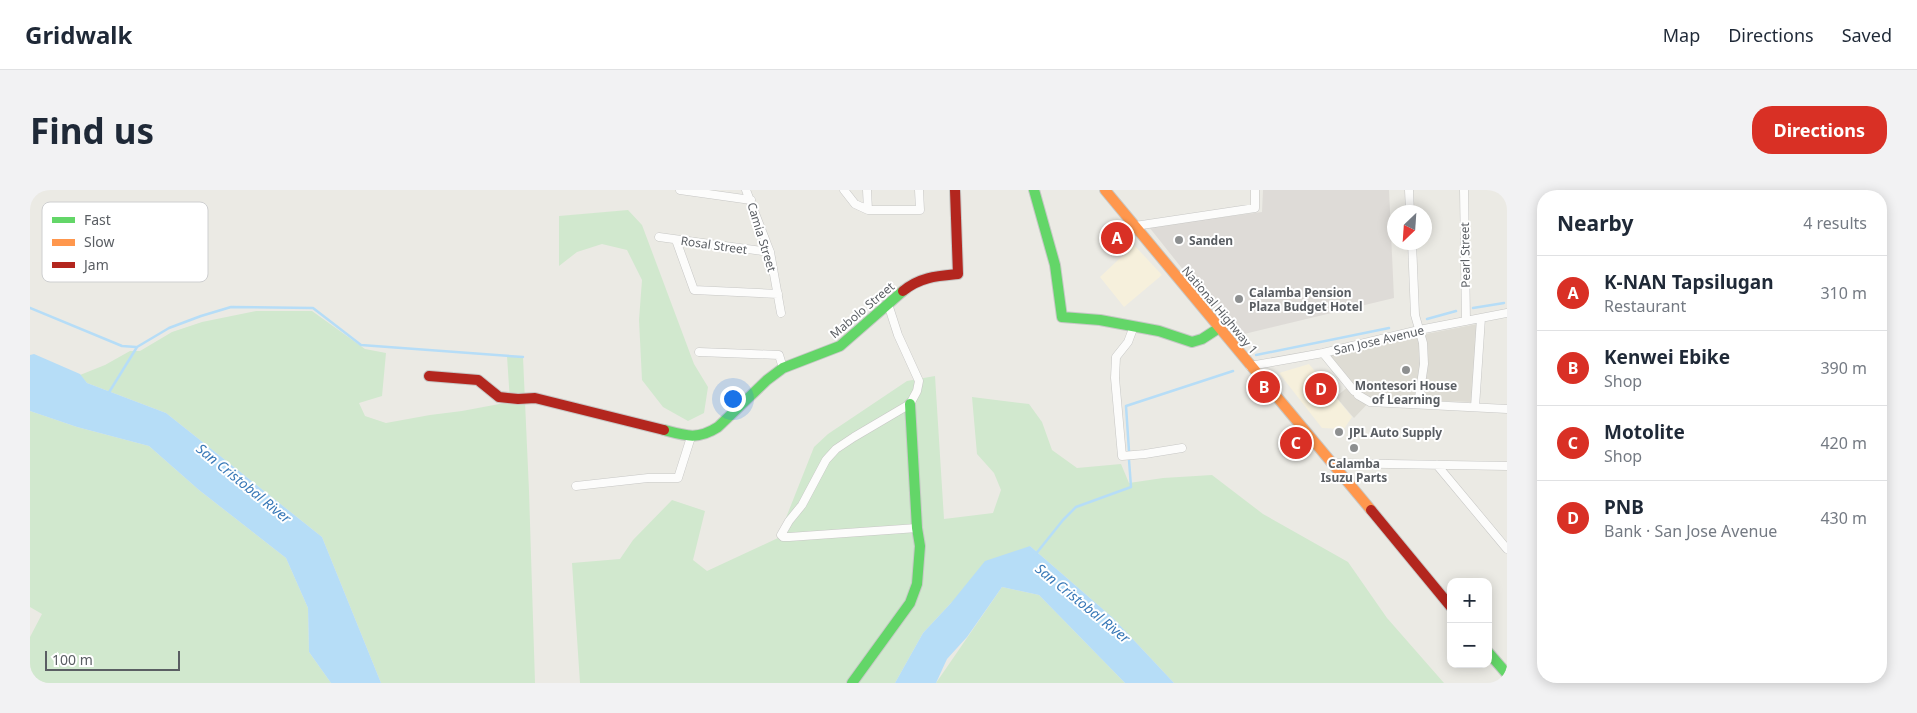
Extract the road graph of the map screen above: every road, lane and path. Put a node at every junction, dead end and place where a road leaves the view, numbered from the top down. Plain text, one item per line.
1 (680, 190) edge
2 (746, 190) edge
3 (844, 190) edge
4 (867, 190) edge
5 (919, 190) edge
6 (956, 190) edge
7 (1034, 190) edge
8 (1105, 190) edge
9 (1255, 190) edge
10 (1409, 190) edge
11 (1464, 190) edge
12 (689, 191) edge
13 (751, 200) junction
14 (1410, 205) edge
15 (868, 210) junction
16 (1135, 226) junction
17 (659, 237) dead end
18 (676, 240) junction
19 (1412, 250) edge
20 (770, 252) junction
21 (778, 294) junction
22 (888, 304) junction
23 (781, 313) dead end
24 (1507, 313) edge
25 (1481, 318) junction
26 (1466, 321) junction
27 (1134, 326) junction
28 (1219, 328) junction
29 (1419, 330) junction
30 (699, 352) dead end
31 (1323, 353) junction
32 (1250, 366) junction
33 (783, 368) junction
34 (429, 376) dead end
35 (910, 404) junction
36 (1418, 404) junction
37 (1475, 407) junction
38 (1507, 409) edge
39 (691, 437) junction
40 (1182, 448) dead end
41 (1331, 463) junction
42 (1437, 465) junction
43 (1507, 466) edge
44 (576, 486) dead end
45 (917, 528) junction
46 (1507, 549) edge
47 (1447, 601) edge
48 (1492, 656) edge
49 (1506, 672) edge
50 (852, 683) edge

1 - 12 street
2 - 13 street, Camia Street
3 - 15 street
4 - 15 street
5 - 15 street
6 - 22 main road, Mabolo Street
7 - 27 main road
8 - 16 main road, National Highway 1
9 - 16 street
10 - 14 street
11 - 26 street, Pearl Street
12 - 13 street
13 - 20 street, Camia Street
16 - 28 main road, National Highway 1
17 - 18 street, Rosal Street
18 - 20 street, Rosal Street
18 - 21 street
19 - 29 street
20 - 21 street, Camia Street
21 - 23 street, Camia Street
22 - 33 main road, Mabolo Street
22 - 35 street
24 - 25 street, San Jose Avenue
25 - 26 street, San Jose Avenue
25 - 37 street
26 - 29 street, San Jose Avenue
27 - 28 main road
27 - 40 street
28 - 32 main road, National Highway 1
29 - 31 street, San Jose Avenue
29 - 36 street
30 - 33 street
31 - 32 street, San Jose Avenue
31 - 36 street
32 - 41 main road, National Highway 1
33 - 39 main road, Mabolo Street
34 - 39 main road
35 - 45 main road
35 - 45 street
36 - 37 street
37 - 38 street
39 - 44 street
41 - 42 street
41 - 47 main road, National Highway 1
42 - 43 street
42 - 46 street
45 - 50 main road
48 - 49 main road

